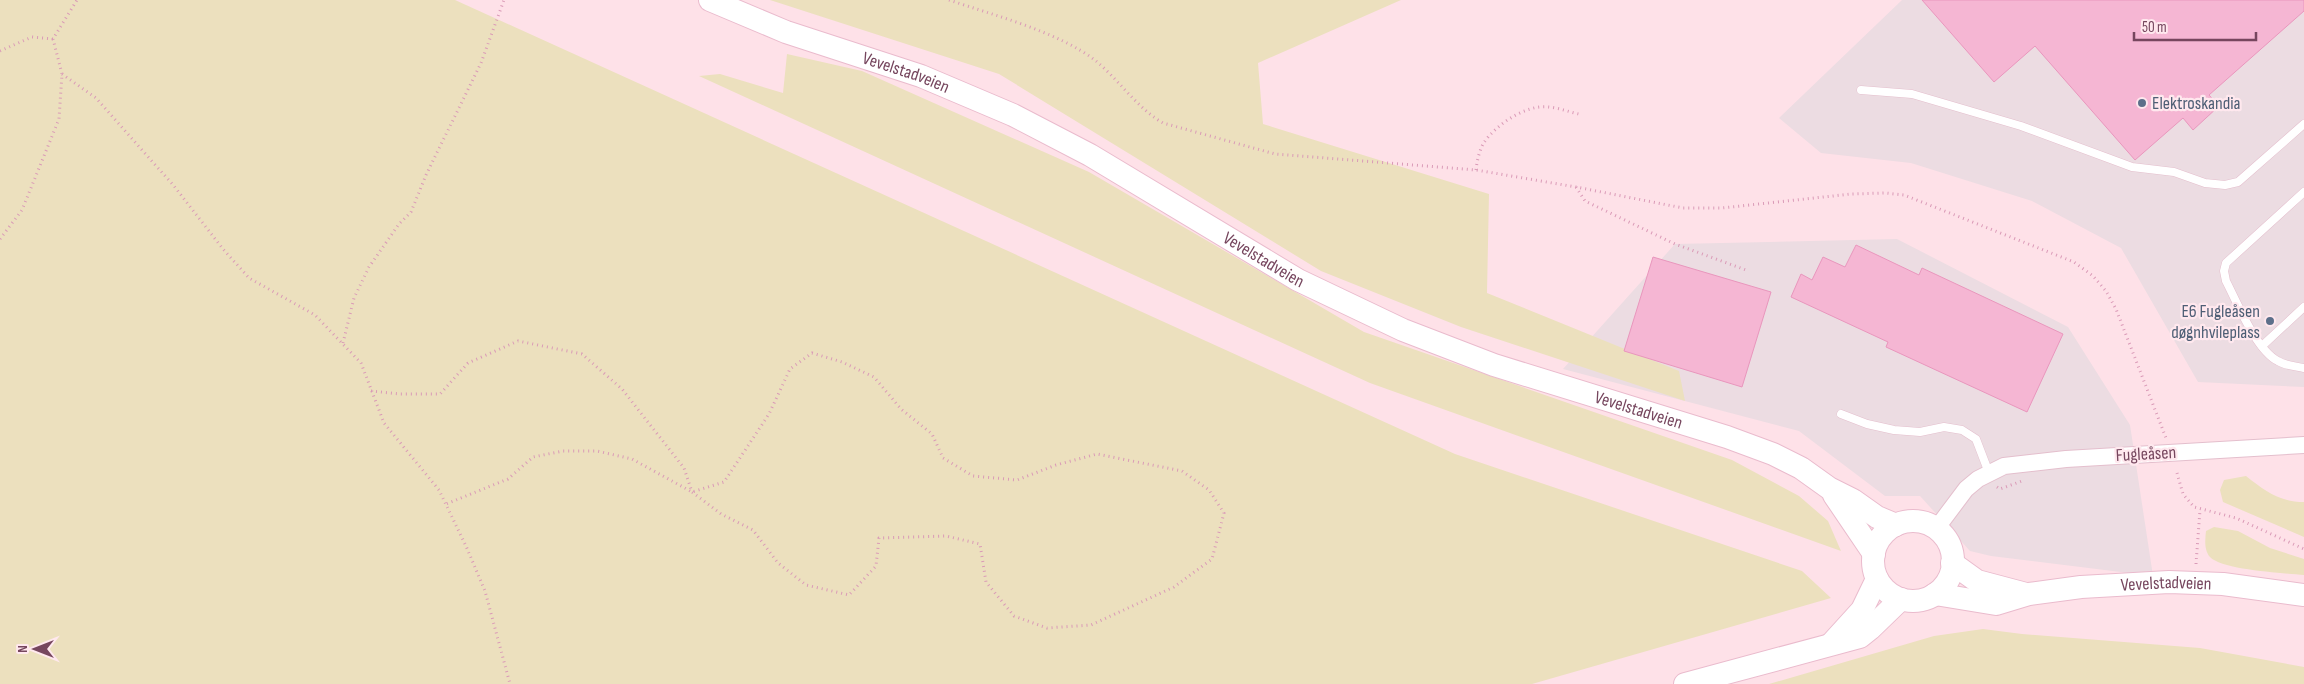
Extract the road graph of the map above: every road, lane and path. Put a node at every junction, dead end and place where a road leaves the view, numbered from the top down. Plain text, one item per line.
1 (77, 0) edge
2 (504, 0) edge
3 (710, 0) edge
4 (949, 0) edge
5 (53, 39) junction
6 (0, 51) edge
7 (62, 74) junction
8 (1861, 90) dead end
9 (1579, 114) dead end
10 (2304, 124) edge
11 (1476, 170) junction
12 (1576, 187) junction
13 (2304, 192) edge
14 (0, 238) edge
15 (1746, 270) dead end
16 (2304, 307) edge
17 (342, 344) junction
18 (2262, 346) junction
19 (2304, 368) edge
20 (372, 391) junction
21 (1841, 414) dead end
22 (2168, 442) dead end
23 (2304, 445) edge
24 (1989, 473) junction
25 (2177, 473) dead end
26 (1829, 488) junction
27 (692, 492) junction
28 (446, 504) junction
29 (2200, 510) junction
30 (1896, 525) junction
31 (1936, 529) junction
32 (2304, 549) edge
33 (1874, 554) junction
34 (1952, 562) junction
35 (1878, 579) junction
36 (2194, 582) junction
37 (1935, 594) junction
38 (2028, 594) junction
39 (2304, 595) edge
40 (1901, 599) junction
41 (1832, 642) junction
42 (510, 684) edge
43 (1685, 684) edge

1 - 5 path
2 - 17 path
3 - 26 main road, Vevelstadveien
4 - 11 path
5 - 6 path
5 - 7 path
7 - 14 path
7 - 17 path
8 - 10 lane
9 - 11 path
11 - 12 path
12 - 15 path
12 - 22 path
13 - 18 lane
16 - 18 lane
17 - 20 path
18 - 19 lane
20 - 27 path
20 - 28 path
21 - 24 lane
23 - 24 street, Fugleåsen
24 - 31 street, Fugleåsen
25 - 29 path
26 - 30 main road, Vevelstadveien
26 - 33 main road, Vevelstadveien
27 - 27 path
27 - 28 path
28 - 42 path
29 - 32 path
29 - 36 path
30 - 31 main road
30 - 33 main road
31 - 34 main road
33 - 35 main road, Vevelstadveien
34 - 37 main road
34 - 38 main road, Vevelstadveien
35 - 40 main road
35 - 41 main road
36 - 38 main road, Vevelstadveien
36 - 39 main road, Vevelstadveien
37 - 38 main road, Vevelstadveien
37 - 40 main road, Vevelstadveien
40 - 41 main road
41 - 43 main road

